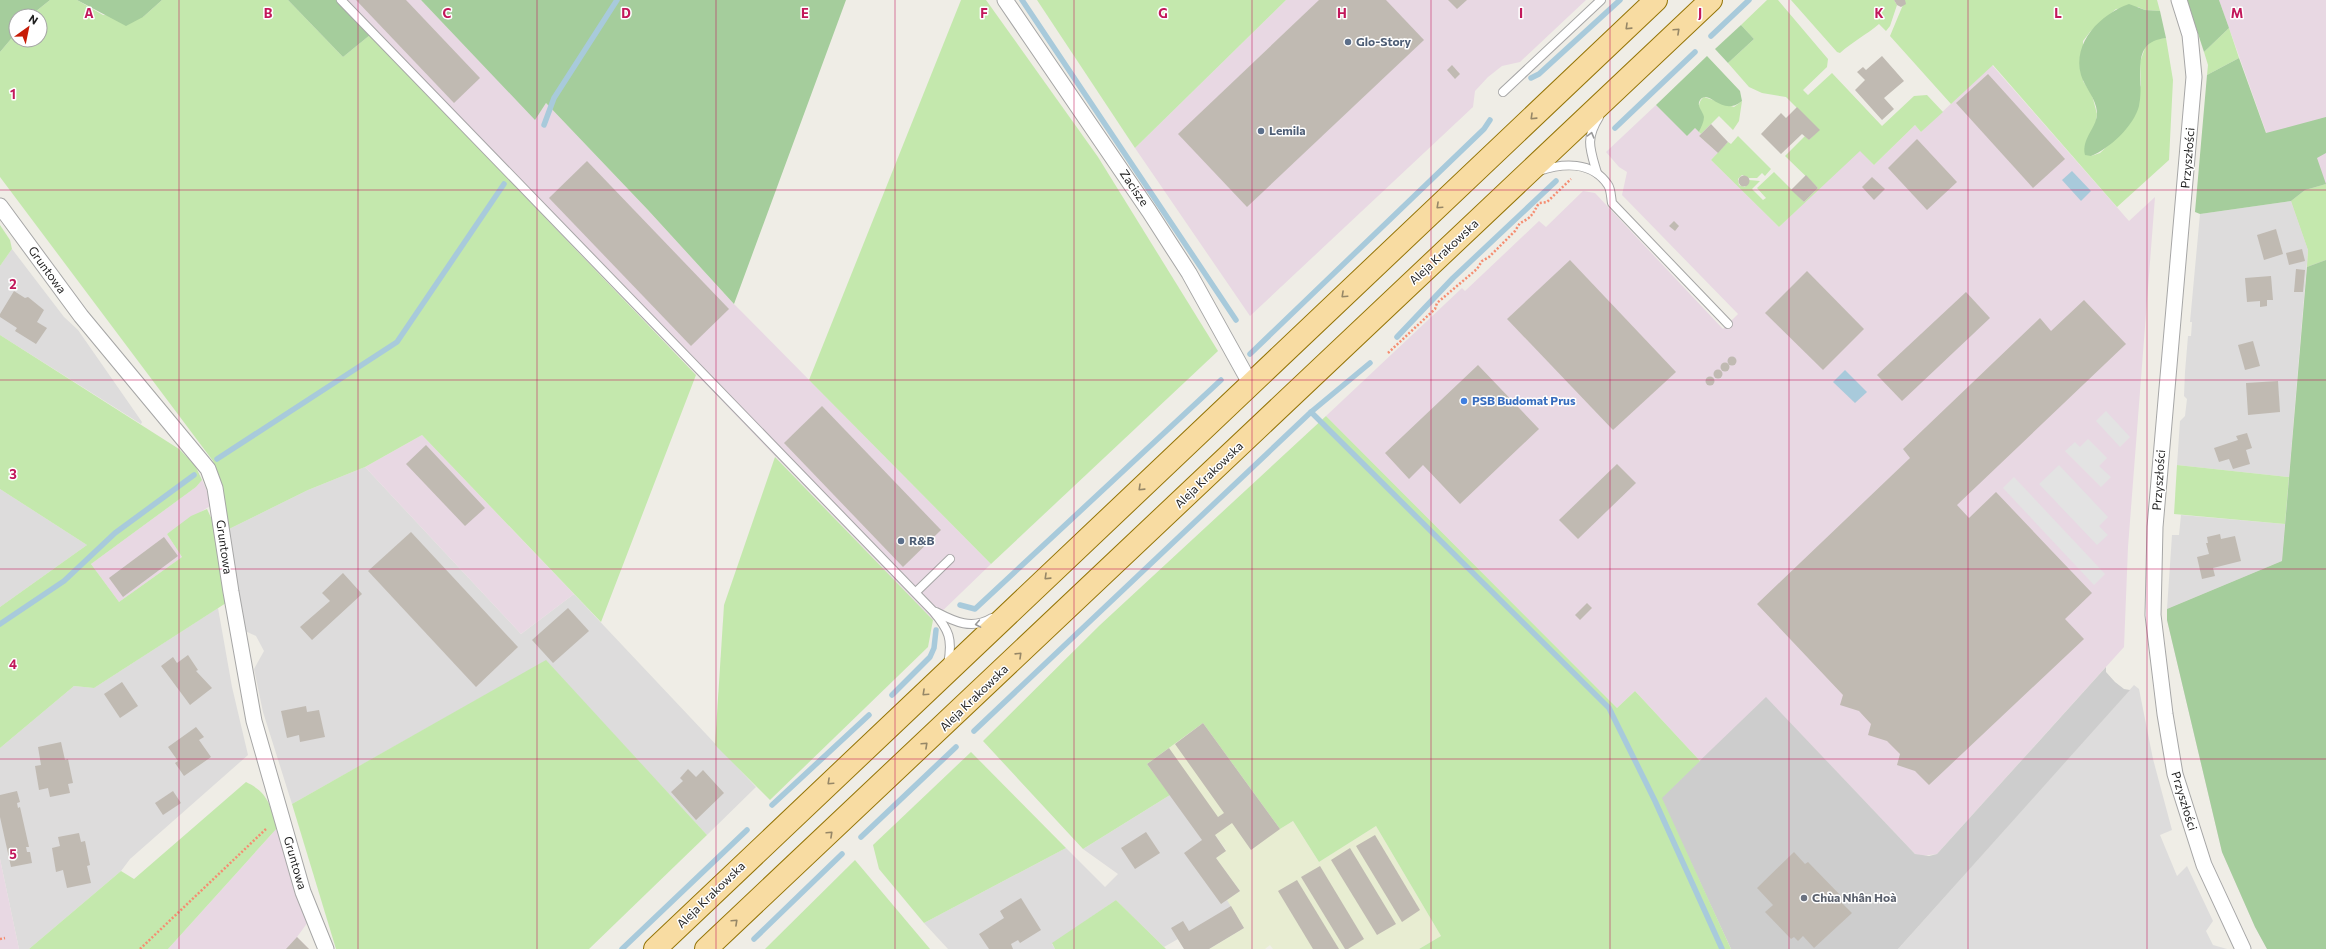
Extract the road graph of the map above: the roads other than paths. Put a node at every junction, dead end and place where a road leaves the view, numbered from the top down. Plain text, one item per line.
1 (341, 0) edge
2 (1005, 0) edge
3 (1601, 0) edge
4 (1656, 0) edge
5 (1711, 0) edge
6 (2179, 0) edge
7 (1503, 92) dead end
8 (1608, 97) junction
9 (1597, 173) junction
10 (1524, 176) junction
11 (0, 206) edge
12 (1728, 324) dead end
13 (1250, 384) junction
14 (950, 559) dead end
15 (916, 592) junction
16 (1024, 599) junction
17 (934, 611) junction
18 (946, 673) junction
19 (326, 949) edge
20 (655, 949) edge
21 (706, 949) edge
22 (2243, 949) edge

1 - 15 lane
2 - 13 street, Zacisze
3 - 7 lane
4 -> 13 main road, Aleja Krakowska
8 -> 5 main road, Aleja Krakowska
6 - 22 street, Przyszłości
9 -> 8 lane
8 - 10 main road, Aleja Krakowska
9 - 10 lane
9 - 12 lane
21 -> 10 main road, Aleja Krakowska
11 - 19 street, Gruntowa
13 -> 16 main road, Aleja Krakowska
14 - 15 lane
15 - 17 lane
16 -> 17 lane
16 - 18 main road, Aleja Krakowska
17 - 18 lane
18 -> 20 main road, Aleja Krakowska

